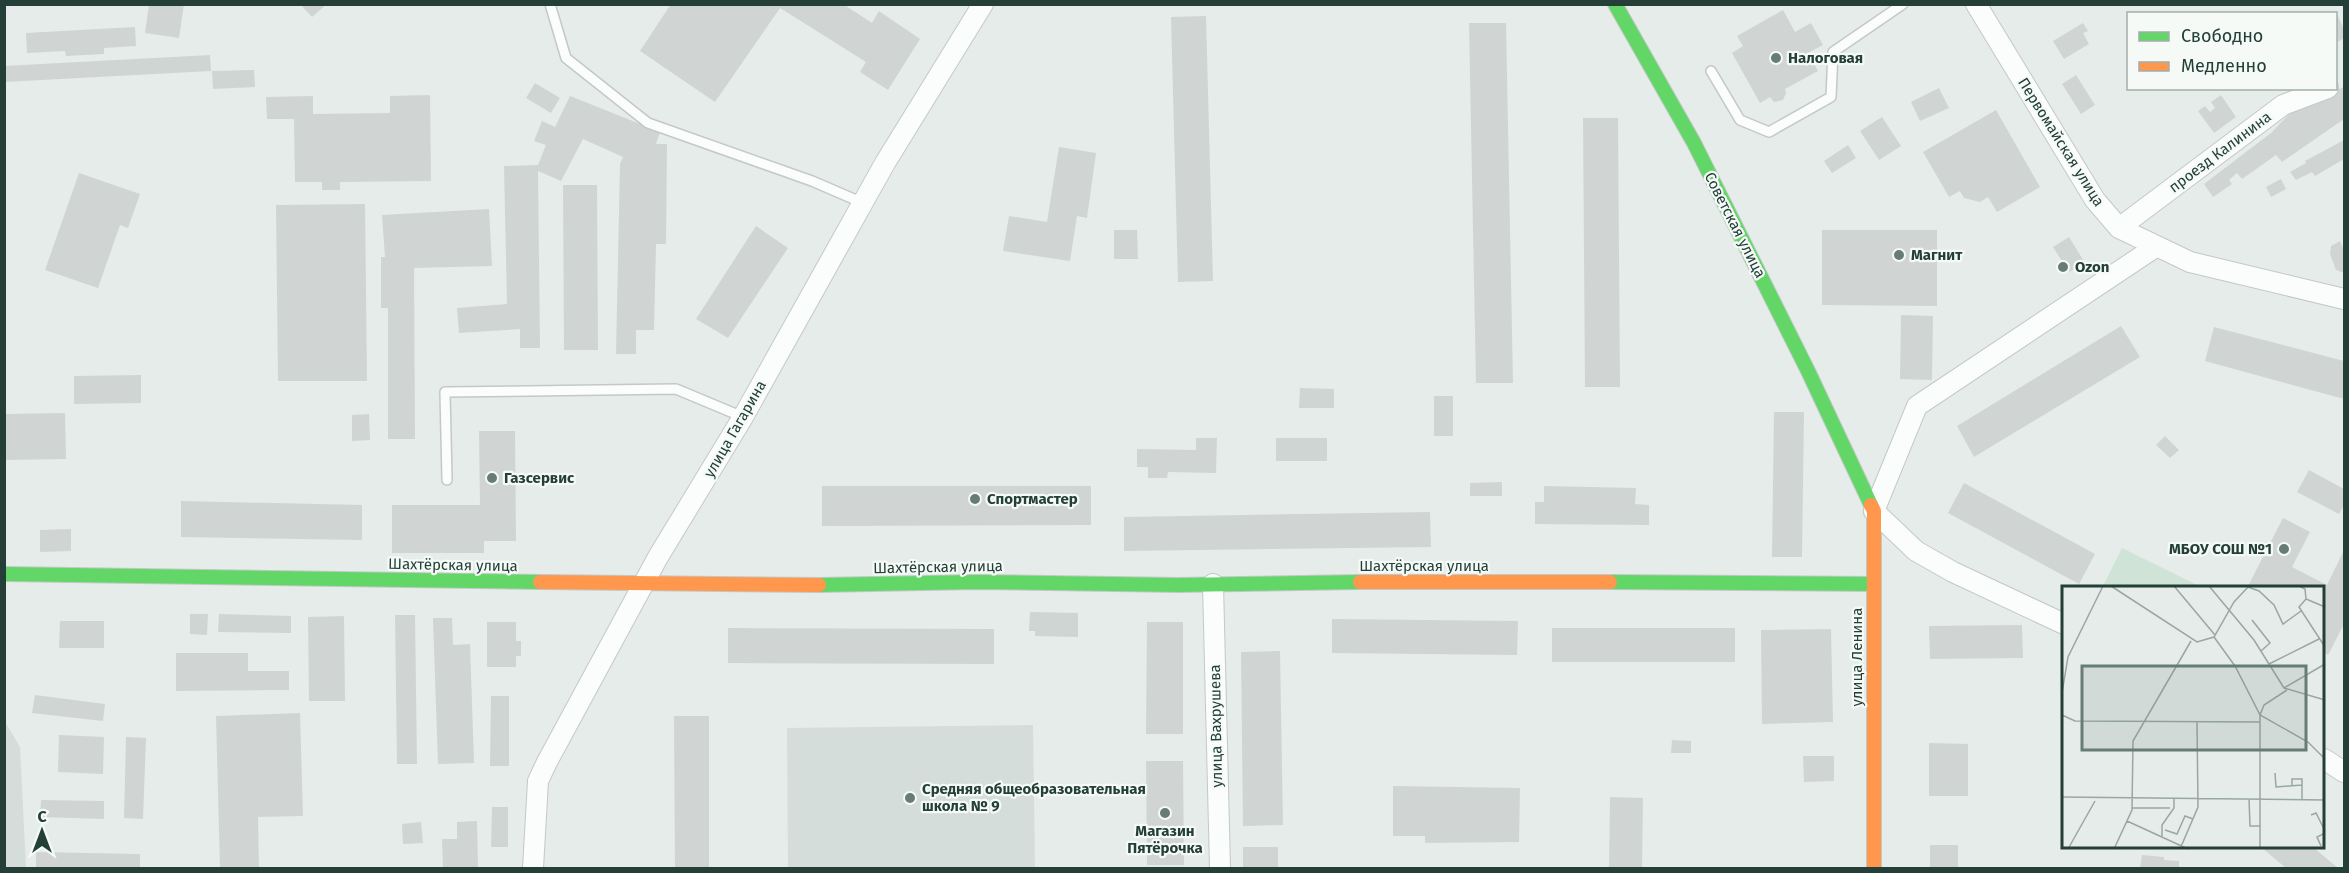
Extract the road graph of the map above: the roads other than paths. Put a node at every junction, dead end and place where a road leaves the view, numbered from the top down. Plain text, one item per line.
1 (550, 4) edge
2 (983, 4) edge
3 (1615, 4) edge
4 (1903, 4) edge
5 (1976, 4) edge
6 (1712, 71) dead end
7 (2323, 90) edge
8 (862, 203) junction
9 (2119, 228) junction
10 (2157, 246) junction
11 (2344, 299) edge
12 (743, 417) junction
13 (1847, 451) joint
14 (447, 480) dead end
15 (1874, 511) junction
16 (4, 574) edge
17 (643, 584) junction
18 (1213, 584) junction
19 (1873, 584) junction
20 (2062, 623) edge
21 (2325, 760) edge
22 (2344, 771) edge
23 (534, 868) edge
24 (1220, 868) edge
25 (1874, 868) edge

1 - 8 lane
2 - 8 street, улица Гагарина
3 - 13 street, Советская улица
4 - 6 lane
5 - 9 street, Первомайская улица
7 - 9 street, проезд Калинина
8 - 12 street, улица Гагарина
9 - 10 street, Первомайская улица
10 - 11 street, Первомайская улица
10 - 15 street
12 - 14 lane
12 - 17 street, улица Гагарина
13 - 15 street, улица Ленина
15 - 19 street, улица Ленина
15 - 20 street
16 - 17 street, Шахтёрская улица
17 - 18 street, Шахтёрская улица
17 - 23 street, улица Гагарина
18 - 19 street, Шахтёрская улица
18 - 24 street, улица Вахрушева
19 - 25 street, улица Ленина
21 - 22 street

